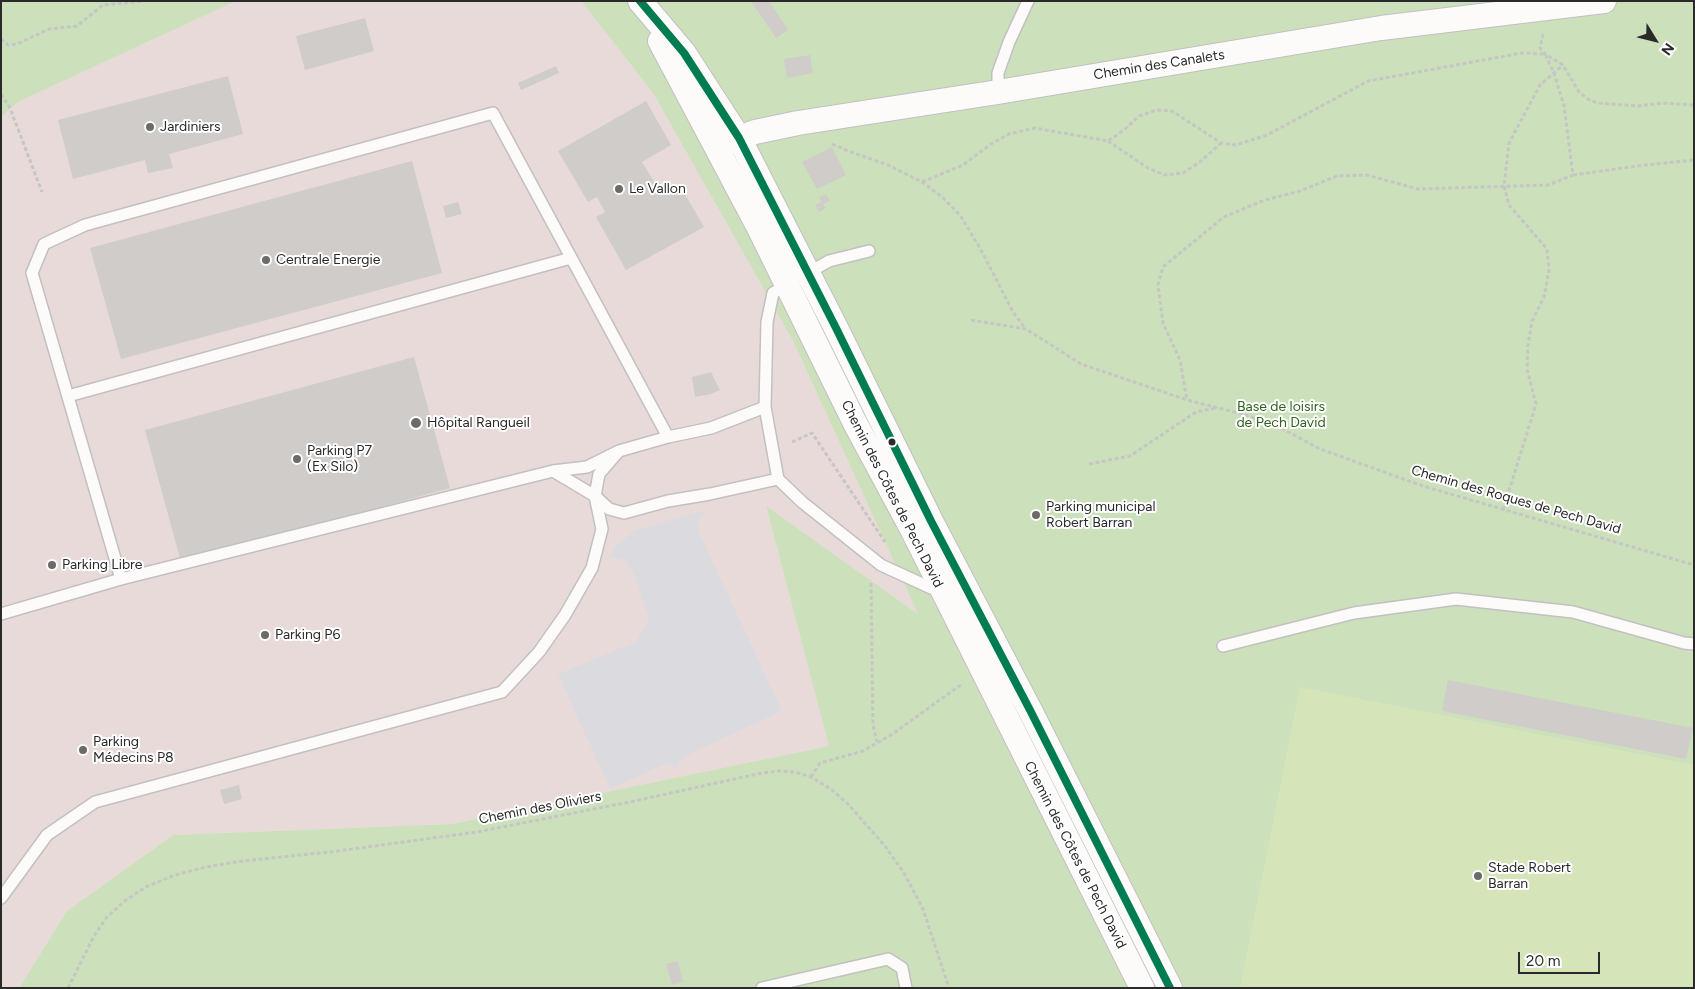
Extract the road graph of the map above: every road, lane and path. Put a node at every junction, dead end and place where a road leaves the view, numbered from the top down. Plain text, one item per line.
1 (144, 1) edge
2 (640, 1) edge
3 (1028, 1) edge
4 (1604, 1) edge
5 (1542, 8) junction
6 (1, 39) edge
7 (1545, 54) junction
8 (1563, 65) junction
9 (1554, 73) junction
10 (998, 92) junction
11 (1, 94) edge
12 (1694, 105) edge
13 (826, 140) dead end
14 (1108, 141) junction
15 (728, 142) junction
16 (1220, 143) junction
17 (1694, 160) edge
18 (1573, 175) junction
19 (922, 182) junction
20 (1504, 186) junction
21 (42, 192) dead end
22 (869, 251) dead end
23 (571, 258) junction
24 (808, 273) junction
25 (787, 284) junction
26 (971, 320) dead end
27 (1026, 329) junction
28 (68, 396) junction
29 (1187, 400) junction
30 (765, 407) junction
31 (1216, 408) junction
32 (668, 437) junction
33 (619, 451) junction
34 (1089, 464) dead end
35 (553, 471) junction
36 (778, 479) junction
37 (595, 496) junction
38 (1503, 510) junction
39 (1694, 565) edge
40 (872, 577) dead end
41 (121, 579) junction
42 (950, 582) junction
43 (1, 614) edge
44 (1694, 644) edge
45 (1222, 646) dead end
46 (965, 682) dead end
47 (877, 742) junction
48 (811, 777) junction
49 (1, 898) edge
50 (68, 988) edge
51 (762, 988) edge
52 (906, 988) edge
53 (949, 988) edge
54 (1142, 988) edge
55 (1170, 988) edge

1 - 6 path
2 - 15 street, Chemin des Côtes de Pech David
3 - 10 lane
4 - 5 street, Chemin des Canalets
5 - 7 path
5 - 10 street, Chemin des Canalets
7 - 8 path
7 - 9 path
7 - 16 path
8 - 9 path
8 - 12 path
9 - 18 path
9 - 20 path
10 - 15 street, Chemin des Canalets
11 - 21 path
13 - 19 path
14 - 16 path
14 - 16 path
14 - 19 path
15 - 24 street, Chemin des Côtes de Pech David
15 - 25 street, Chemin des Côtes de Pech David
17 - 18 path
18 - 20 path
19 - 27 path
20 - 29 path
20 - 38 path
22 - 24 lane
23 - 28 lane
23 - 28 lane
23 - 32 lane
24 - 25 lane
24 - 42 street, Chemin des Côtes de Pech David
25 - 30 lane
25 - 42 street, Chemin des Côtes de Pech David
26 - 27 path, Chemin des Roques de Pech David
27 - 29 path, Chemin des Roques de Pech David
28 - 41 lane
29 - 31 path, Chemin des Roques de Pech David
30 - 32 lane
30 - 36 lane
31 - 34 path
31 - 38 path, Chemin des Roques de Pech David
32 - 33 lane
33 - 35 lane
33 - 37 lane
35 - 37 lane
35 - 41 lane
36 - 37 lane
36 - 42 lane
37 - 49 lane
38 - 39 path, Chemin des Roques de Pech David
40 - 47 path
41 - 43 lane
42 - 54 street, Chemin des Côtes de Pech David
42 - 55 street, Chemin des Côtes de Pech David
44 - 45 lane
46 - 47 path
47 - 48 path
48 - 50 path, Chemin des Oliviers
48 - 53 path, Chemin des Oliviers
51 - 52 lane

